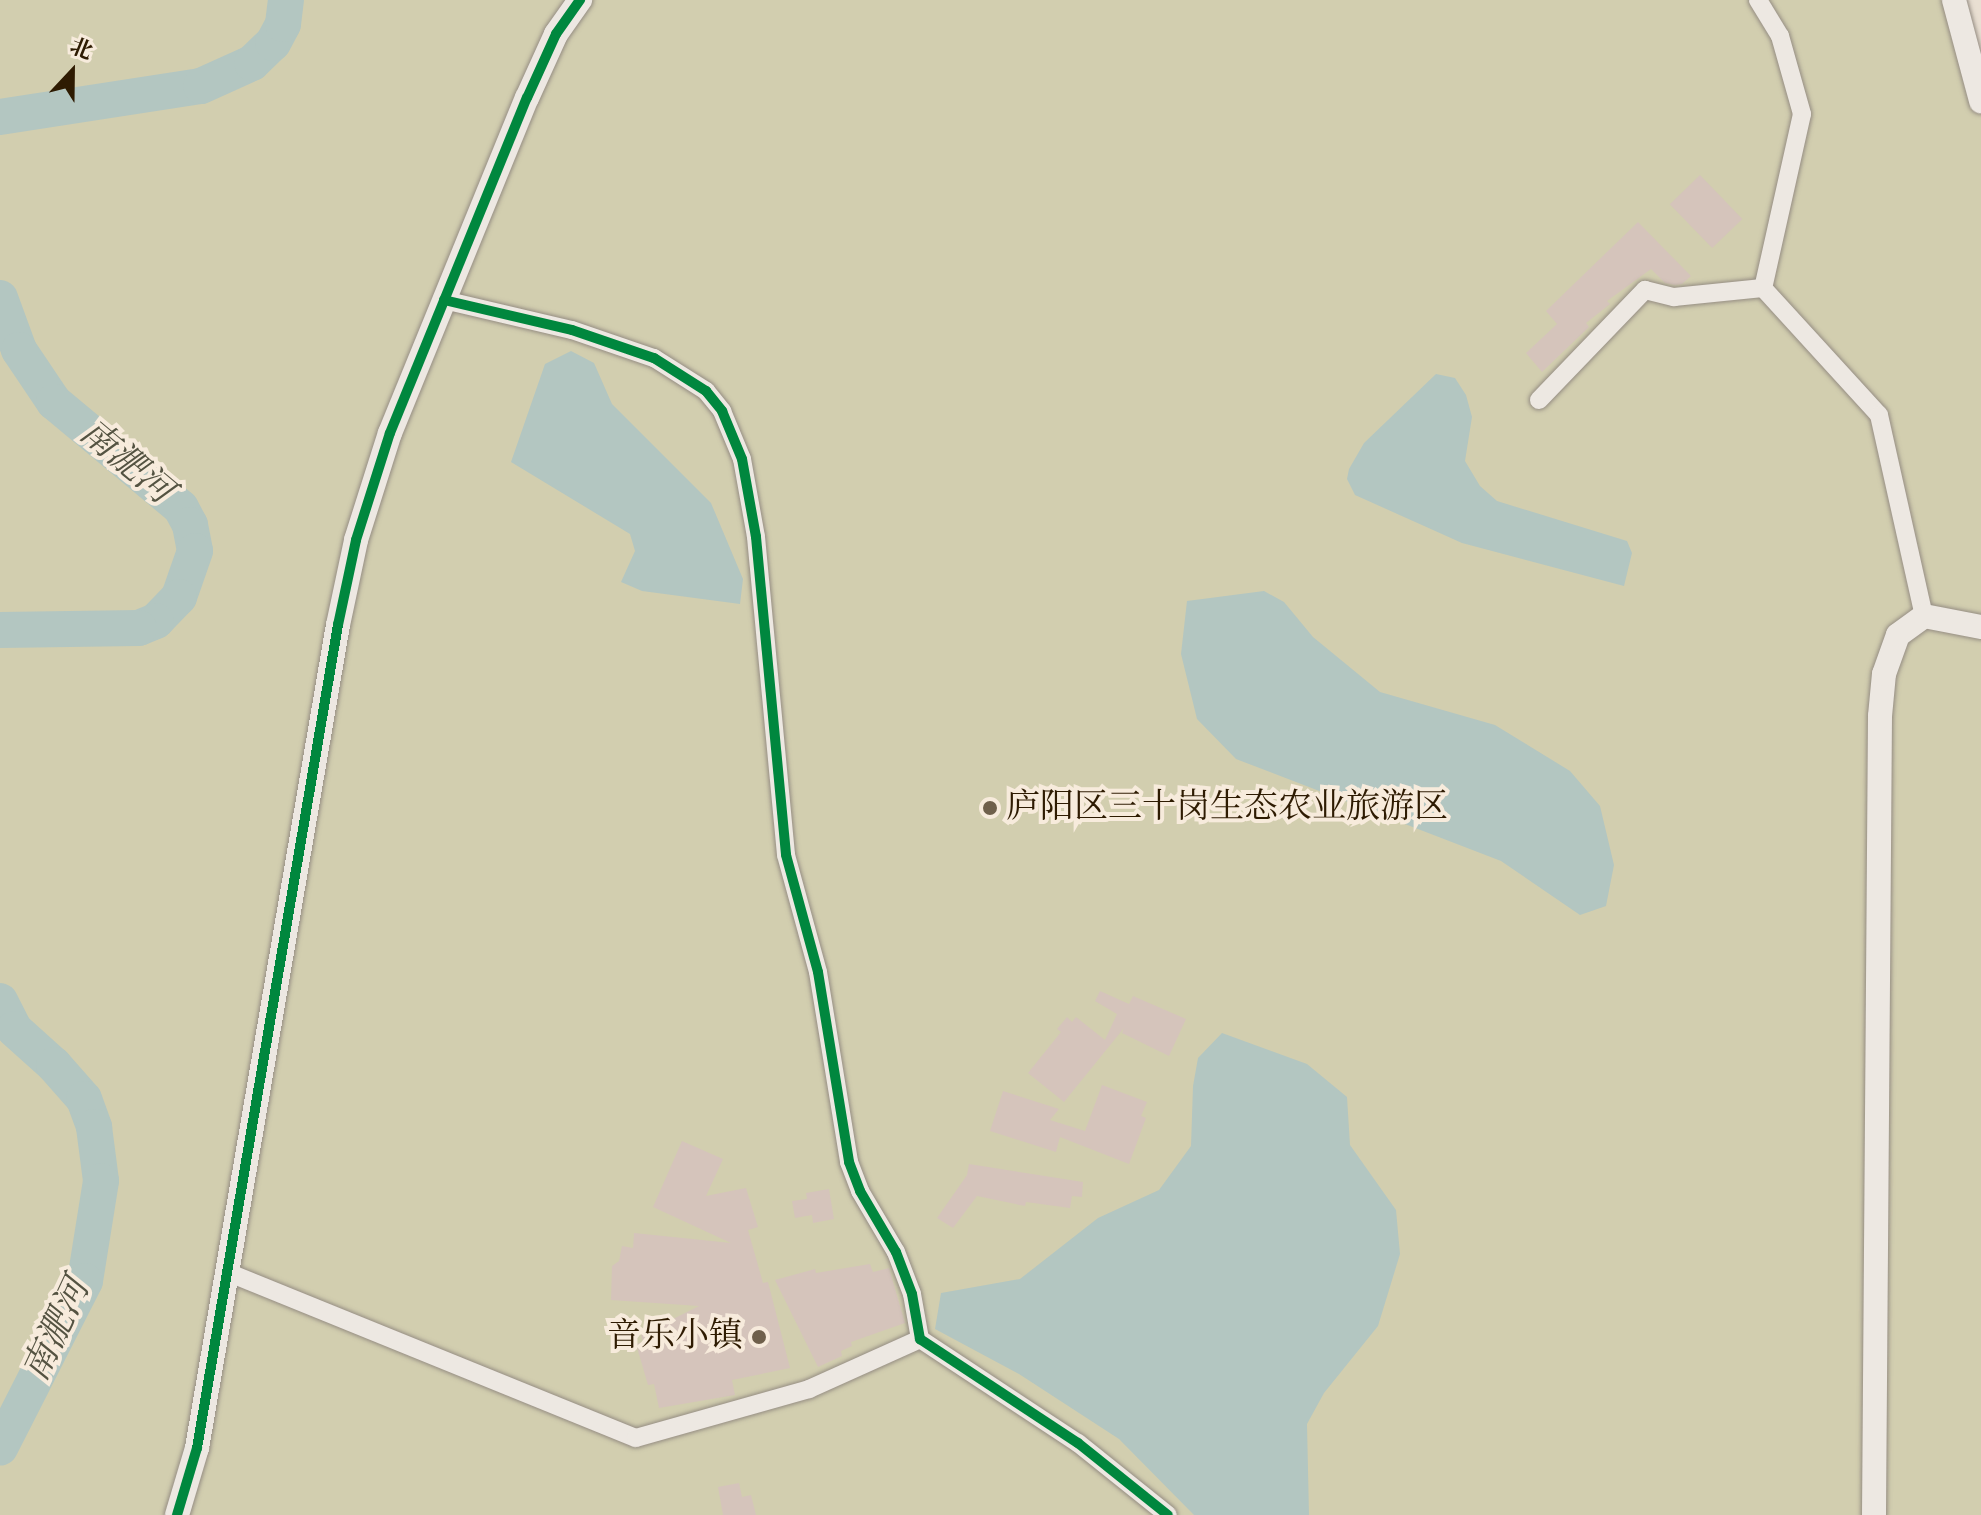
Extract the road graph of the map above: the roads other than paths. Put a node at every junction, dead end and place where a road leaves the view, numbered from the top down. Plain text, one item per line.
1 (580, 0) edge
2 (1758, 0) edge
3 (1954, 0) edge
4 (1981, 101) edge
5 (1763, 288) junction
6 (444, 300) junction
7 (1539, 400) dead end
8 (1924, 616) junction
9 (1981, 627) edge
10 (227, 1272) junction
11 (920, 1339) junction
12 (177, 1515) edge
13 (1168, 1515) edge
14 (1874, 1515) edge

1 - 6 street
2 - 5 street
3 - 4 street
5 - 7 street
5 - 8 street
6 - 10 street
6 - 11 street
8 - 9 street
8 - 14 street
10 - 11 street
10 - 12 street
11 - 13 street

